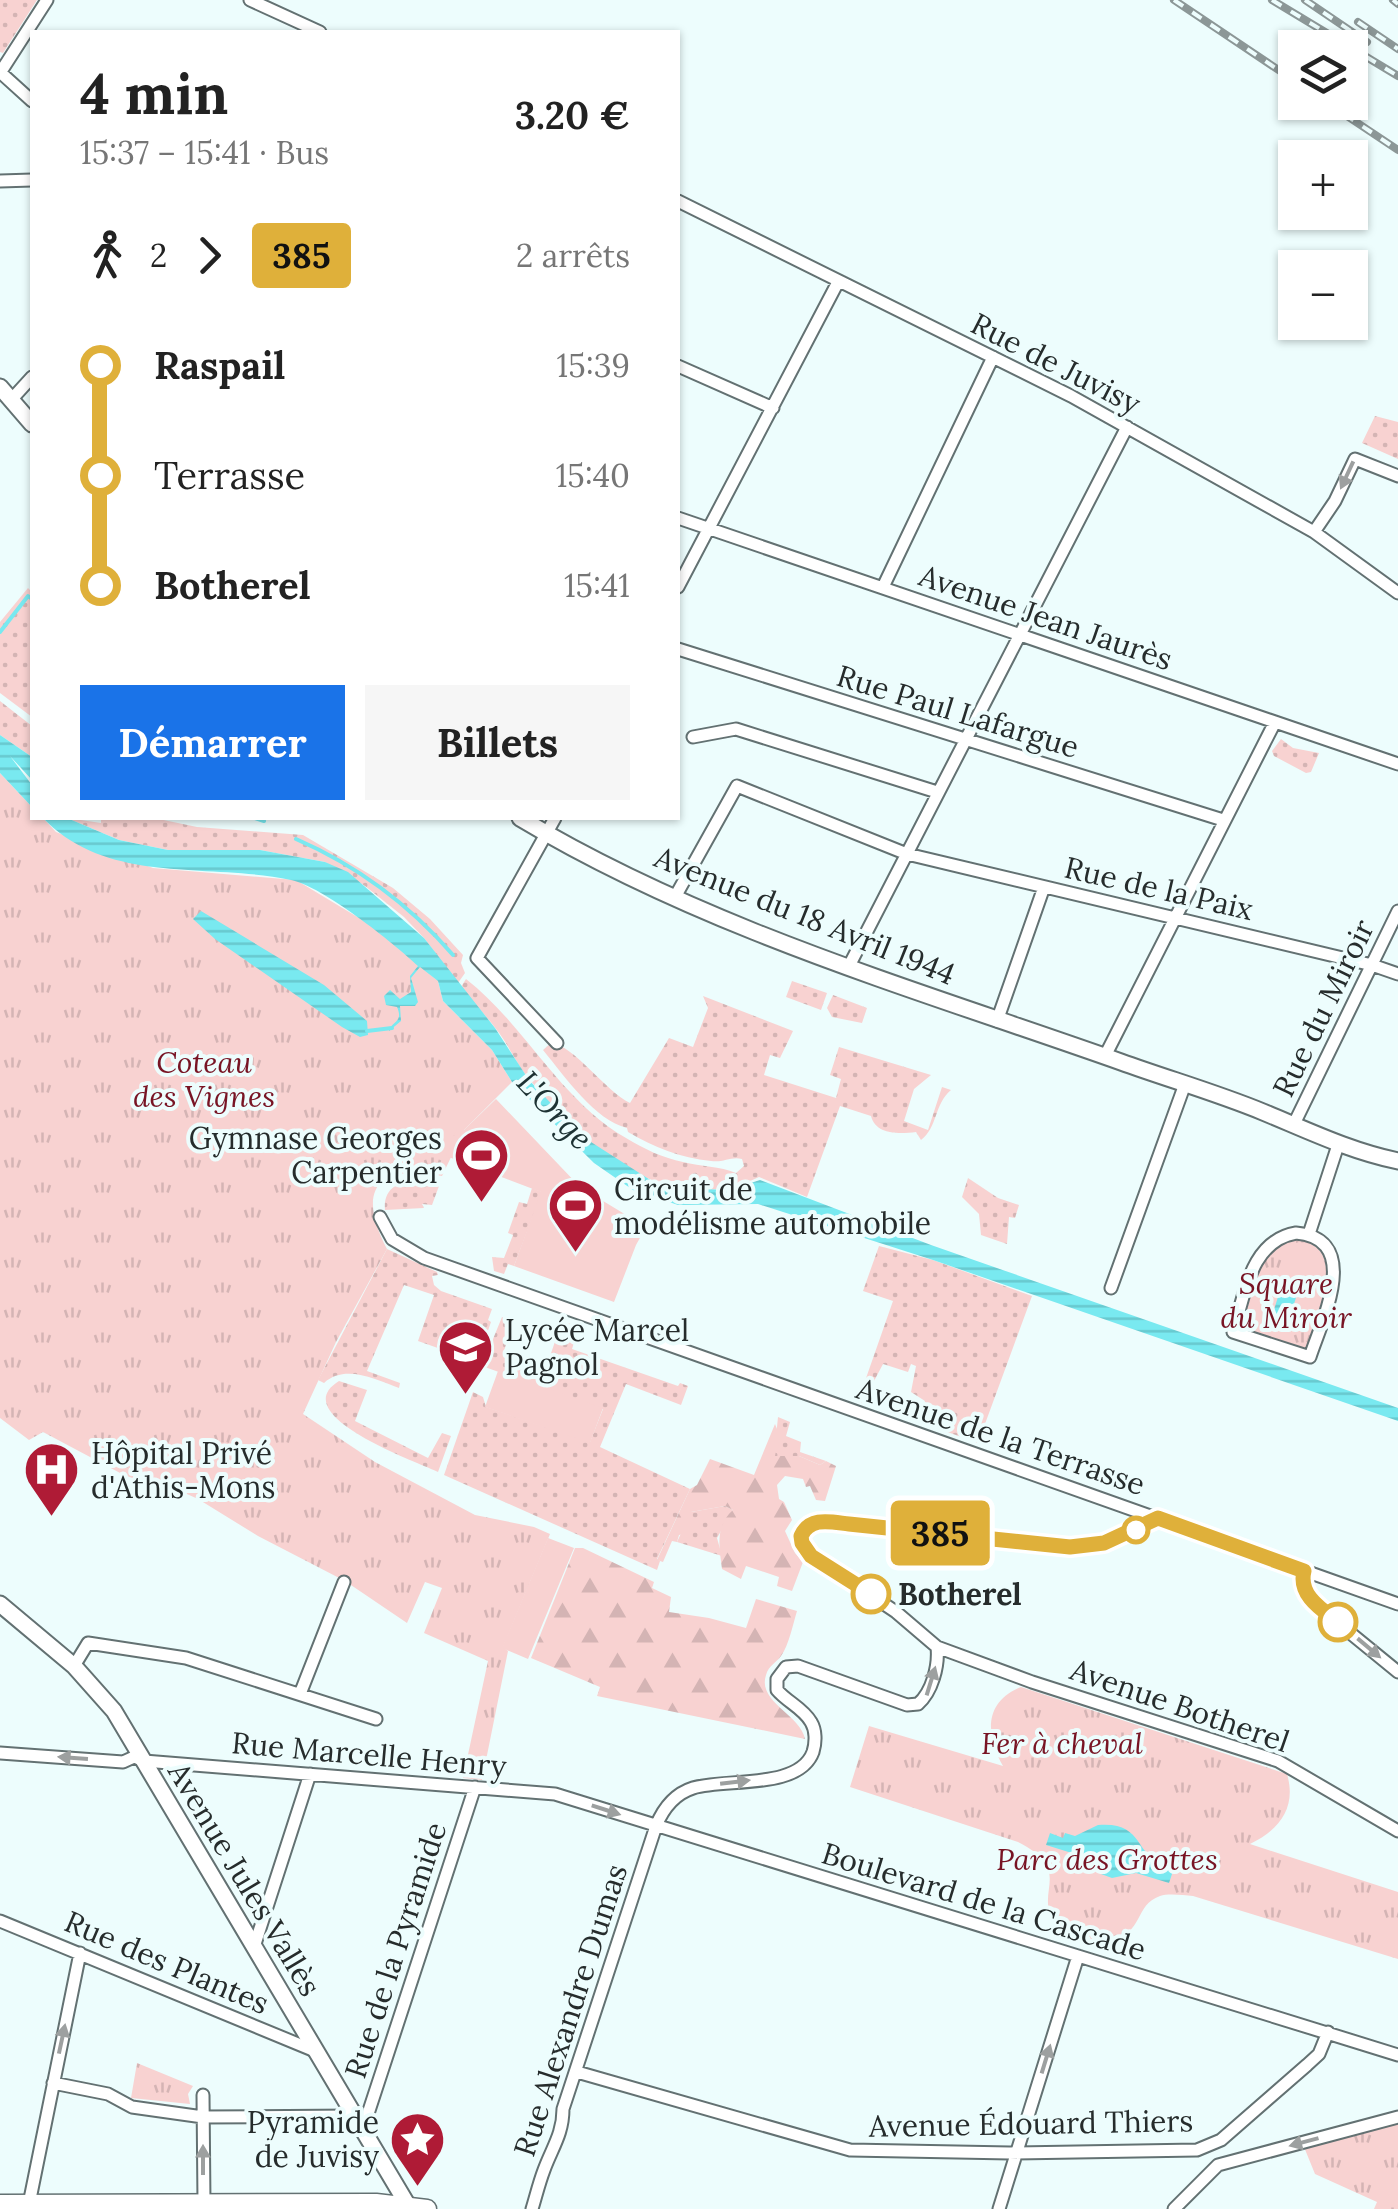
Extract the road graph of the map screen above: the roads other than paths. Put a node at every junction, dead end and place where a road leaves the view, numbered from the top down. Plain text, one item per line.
1 (47, 0) edge
2 (250, 0) edge
3 (316, 30) edge
4 (0, 73) edge
5 (30, 98) edge
6 (30, 180) edge
7 (0, 181) edge
8 (680, 202) edge
9 (838, 282) junction
10 (993, 357) junction
11 (680, 367) edge
12 (30, 379) edge
13 (6, 394) edge
14 (773, 408) junction
15 (30, 422) edge
16 (1126, 427) junction
17 (1398, 476) edge
18 (680, 519) edge
19 (708, 528) junction
20 (1314, 532) junction
21 (680, 583) edge
22 (883, 587) junction
23 (1398, 593) edge
24 (1020, 635) junction
25 (680, 650) edge
26 (1275, 722) junction
27 (692, 736) dead end
28 (966, 739) junction
29 (1398, 764) edge
30 (938, 792) junction
31 (523, 820) edge
32 (554, 820) edge
33 (1224, 820) junction
34 (546, 834) junction
35 (907, 854) junction
36 (1044, 887) junction
37 (675, 897) junction
38 (1398, 911) edge
39 (1174, 918) junction
40 (1372, 965) junction
41 (849, 966) junction
42 (1398, 974) edge
43 (997, 1020) junction
44 (557, 1043) dead end
45 (1104, 1056) junction
46 (1185, 1084) junction
47 (1293, 1126) junction
48 (1338, 1144) junction
49 (1398, 1162) edge
50 (380, 1217) dead end
51 (1308, 1234) junction
52 (1112, 1288) dead end
53 (1158, 1518) junction
54 (1304, 1571) junction
55 (344, 1582) dead end
56 (0, 1604) edge
57 (1398, 1604) edge
58 (937, 1647) junction
59 (74, 1666) junction
60 (1398, 1672) edge
61 (300, 1694) junction
62 (376, 1719) dead end
63 (0, 1753) edge
64 (144, 1761) junction
65 (310, 1774) junction
66 (475, 1787) junction
67 (556, 1794) joint
68 (656, 1826) junction
69 (1398, 1831) edge
70 (0, 1921) edge
71 (254, 1947) junction
72 (80, 1953) junction
73 (1078, 1956) junction
74 (1328, 2032) junction
75 (315, 2051) junction
76 (1398, 2056) edge
77 (577, 2072) junction
78 (53, 2083) junction
79 (203, 2096) dead end
80 (203, 2117) junction
81 (1398, 2118) edge
82 (359, 2122) junction
83 (1210, 2146) junction
84 (1017, 2152) junction
85 (1218, 2165) junction
86 (204, 2203) junction
87 (0, 2204) edge
88 (30, 2204) junction
89 (407, 2205) edge
90 (532, 2209) edge
91 (999, 2209) edge
92 (1174, 2209) edge

1 - 4 street
2 - 3 street
4 - 5 street
6 - 7 street
8 - 9 street, Rue de Juvisy
9 - 10 street, Rue de Juvisy
9 - 14 street
10 - 16 street, Rue de Juvisy
10 - 22 street
11 - 14 street
12 - 13 street
13 - 15 street
14 - 19 street
16 - 20 street, Rue de Juvisy
16 - 24 street
17 -> 20 street
18 - 19 street, Avenue Jean Jaurès
19 - 21 street
19 - 22 street, Avenue Jean Jaurès
20 - 23 street, Rue de Juvisy
22 - 24 street, Avenue Jean Jaurès
24 - 26 street, Avenue Jean Jaurès
24 - 28 street
25 - 28 street, Rue Paul Lafargue
26 - 29 street, Avenue Jean Jaurès
26 - 33 street
27 - 30 street
28 - 30 street
28 - 33 street, Rue Paul Lafargue
30 - 35 street
31 - 34 street, Avenue du 18 Avril 1944
32 - 34 street
33 - 39 street
34 - 37 street, Avenue du 18 Avril 1944
34 - 44 street
35 - 36 street, Rue de la Paix
35 - 37 street, Rue de la Paix
35 - 41 street
36 - 39 street, Rue de la Paix
36 - 43 street
37 - 41 street, Avenue du 18 Avril 1944
38 - 40 street, Rue du Miroir
39 - 40 street, Rue de la Paix
39 - 45 street
40 - 42 street, Rue de la Paix
40 - 47 street, Rue du Miroir
41 - 43 street, Avenue du 18 Avril 1944
43 - 45 street, Avenue du 18 Avril 1944
45 - 46 street, Avenue du 18 Avril 1944
46 - 47 street, Avenue du 18 Avril 1944
46 - 52 street
47 - 48 street, Avenue du 18 Avril 1944
48 - 49 street, Avenue du 18 Avril 1944
48 - 51 street
50 - 53 street, Avenue de la Terrasse
51 - 51 street
53 - 54 street, Avenue de la Terrasse
53 - 58 street
54 - 57 street, Avenue de la Terrasse
54 -> 60 street
55 - 61 street
56 - 59 street, Avenue Jules Vallès
68 -> 58 street
58 - 69 street, Avenue Botherel
59 - 61 street
59 - 64 street, Avenue Jules Vallès
61 - 62 street
64 -> 63 street, Rue Marcelle Henry
64 - 65 street, Rue Marcelle Henry
64 - 71 street, Avenue Jules Vallès
65 - 66 street, Rue Marcelle Henry
65 - 71 street
66 - 67 street, Rue Marcelle Henry
66 - 82 street, Rue de la Pyramide
67 -> 68 street, Boulevard de la Cascade
68 - 73 street, Boulevard de la Cascade
68 - 77 street, Rue Alexandre Dumas
70 - 72 street, Rue des Plantes
71 - 75 street, Avenue Jules Vallès
72 - 75 street, Rue des Plantes
78 -> 72 street
73 - 74 street, Boulevard de la Cascade
84 -> 73 street
74 - 76 street, Boulevard de la Cascade
74 - 83 street, Avenue Édouard Thiers
75 - 82 street, Avenue Jules Vallès
77 - 84 street, Avenue Édouard Thiers
77 - 90 street, Rue Alexandre Dumas
78 - 80 street
78 - 88 street
79 - 80 street
80 - 82 street
86 -> 80 street
81 -> 85 street
82 - 89 street, Avenue Jules Vallès
83 - 84 street, Avenue Édouard Thiers
83 - 85 street
84 - 91 street
85 - 92 street
86 - 88 main road
86 - 89 main road
87 - 88 main road

